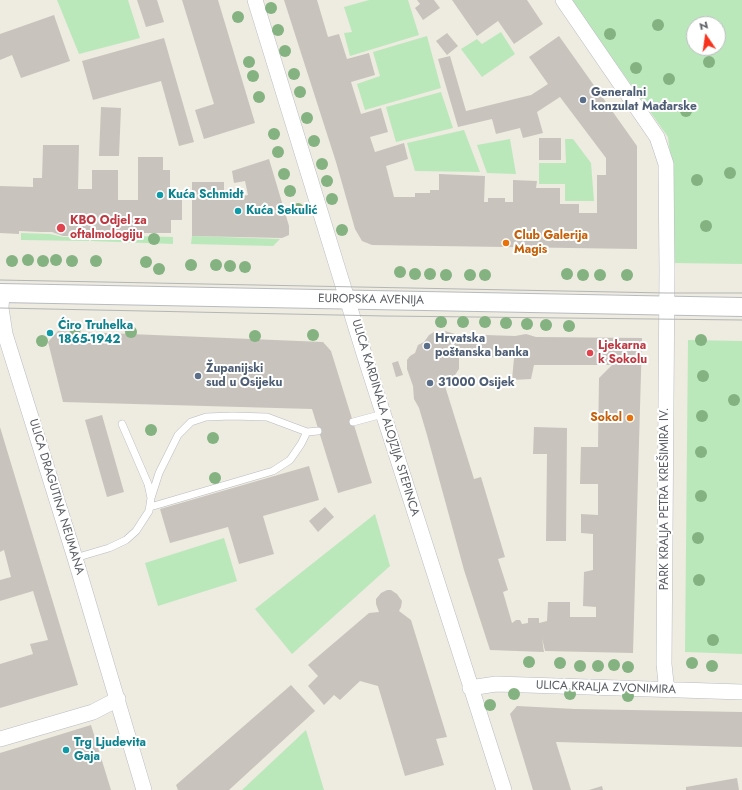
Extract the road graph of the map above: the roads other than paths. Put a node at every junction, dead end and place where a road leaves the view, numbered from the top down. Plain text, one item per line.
1 (255, 0) edge
2 (563, 0) edge
3 (1, 293) edge
4 (348, 300) junction
5 (666, 307) junction
6 (742, 308) edge
7 (383, 414) junction
8 (353, 422) dead end
9 (122, 424) dead end
10 (318, 431) dead end
11 (307, 432) junction
12 (151, 498) junction
13 (150, 507) junction
14 (75, 558) junction
15 (470, 688) junction
16 (669, 690) junction
17 (742, 692) edge
18 (118, 699) junction
19 (0, 739) edge
20 (144, 790) edge
21 (504, 790) edge

1 - 4 street, ULICA KARDINALA ALOJZIJA STEPINCA
2 - 5 street, PARK KRALJA PETRA KREŠIMIRA IV.
3 - 4 street, EUROPSKA AVENIJA
3 - 14 street, ULICA DRAGUTINA NEUMANA
4 - 5 street, EUROPSKA AVENIJA
4 - 7 street, ULICA KARDINALA ALOJZIJA STEPINCA
5 - 6 street, EUROPSKA AVENIJA
5 - 16 street, PARK KRALJA PETRA KREŠIMIRA IV.
7 - 8 lane
7 - 15 street, ULICA KARDINALA ALOJZIJA STEPINCA
9 - 12 lane
10 - 11 lane
11 - 12 lane
11 - 13 lane
12 - 13 lane
13 - 14 lane
14 - 18 street, ULICA DRAGUTINA NEUMANA
15 - 16 street, ULICA KRALJA ZVONIMIRA
15 - 21 street, ULICA KARDINALA ALOJZIJA STEPINCA
16 - 17 street, ULICA KRALJA ZVONIMIRA
18 - 19 street
18 - 20 street

